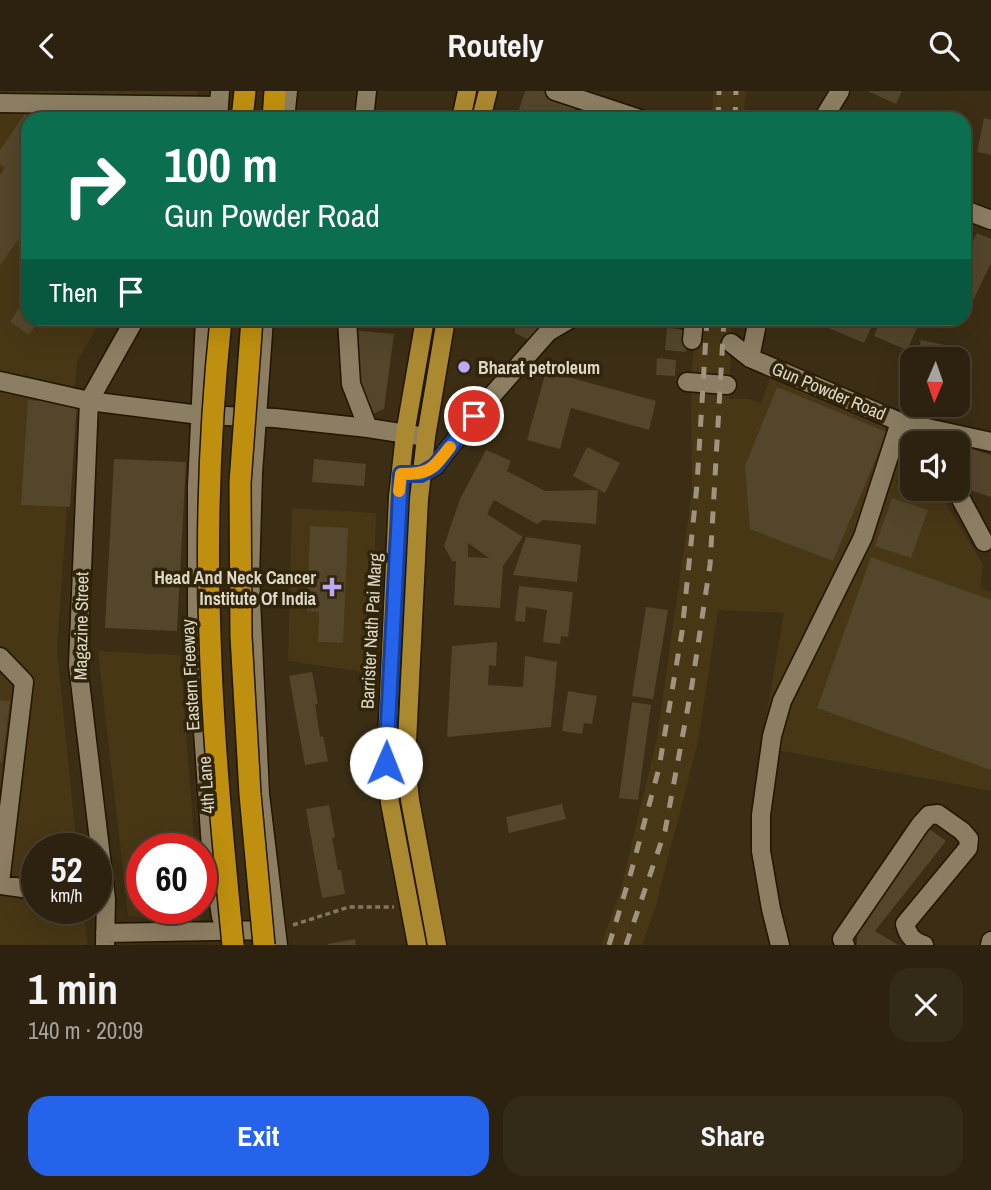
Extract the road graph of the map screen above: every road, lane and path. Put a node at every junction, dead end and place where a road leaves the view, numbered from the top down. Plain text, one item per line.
1 (245, 91) edge
2 (275, 91) edge
3 (288, 91) edge
4 (367, 91) edge
5 (467, 91) edge
6 (488, 91) edge
7 (555, 91) edge
8 (840, 91) edge
9 (0, 103) edge
10 (219, 105) edge
11 (243, 112) edge
12 (274, 112) edge
13 (286, 112) edge
14 (365, 112) edge
15 (462, 112) edge
16 (483, 112) edge
17 (619, 112) edge
18 (827, 112) edge
19 (971, 212) edge
20 (991, 220) edge
21 (131, 326) edge
22 (205, 326) edge
23 (220, 326) edge
24 (251, 326) edge
25 (264, 326) edge
26 (347, 326) edge
27 (424, 326) edge
28 (445, 326) edge
29 (558, 326) edge
30 (693, 326) edge
31 (757, 326) edge
32 (691, 340) dead end
33 (731, 343) dead end
34 (750, 358) junction
35 (0, 381) edge
36 (687, 382) dead end
37 (727, 385) dead end
38 (89, 401) junction
39 (200, 415) junction
40 (257, 418) junction
41 (900, 422) junction
42 (368, 428) junction
43 (919, 431) edge
44 (405, 434) junction
45 (426, 437) junction
46 (970, 440) edge
47 (991, 442) edge
48 (401, 474) junction
49 (421, 474) junction
50 (962, 501) edge
51 (984, 542) dead end
52 (0, 657) edge
53 (95, 833) edge
54 (0, 884) edge
55 (21, 887) edge
56 (410, 907) junction
57 (297, 924) dead end
58 (105, 939) edge
59 (227, 940) edge
60 (273, 940) edge
61 (416, 945) edge
62 (437, 945) edge
63 (780, 945) edge
64 (845, 945) edge
65 (924, 945) edge

1 - 11 highway
2 - 12 highway
3 - 13 street
4 - 14 street
5 - 15 main road
6 - 16 main road
7 - 17 street
8 - 18 street
9 - 10 street
19 - 20 street
21 - 38 street, Magazine Street
22 - 39 street, 4th Lane
23 - 59 highway, Eastern Freeway, bridge
24 - 60 highway, bridge
25 - 40 street
26 - 42 street
27 - 44 main road, Barrister Nath Pai Marg
28 - 45 main road
29 - 49 street
30 - 32 street
31 - 34 street, Gun Powder Road
33 - 34 street, Gun Powder Road
34 - 41 street, Gun Powder Road
35 - 38 street
36 - 37 street
38 - 39 street
38 - 53 street, Magazine Street
39 - 40 street
39 - 59 street, 4th Lane
40 - 42 street
40 - 60 street
41 - 43 street, Gun Powder Road
41 - 63 street
42 - 44 street
44 - 45 street
44 - 48 main road, Barrister Nath Pai Marg
45 - 49 main road
46 - 47 street, Gun Powder Road
48 - 49 street
48 - 56 main road, Barrister Nath Pai Marg
49 - 62 main road
50 - 51 street
52 - 54 street
54 - 55 street
56 - 57 path
56 - 61 main road, Barrister Nath Pai Marg
58 - 59 street
59 - 60 street
64 - 65 street

